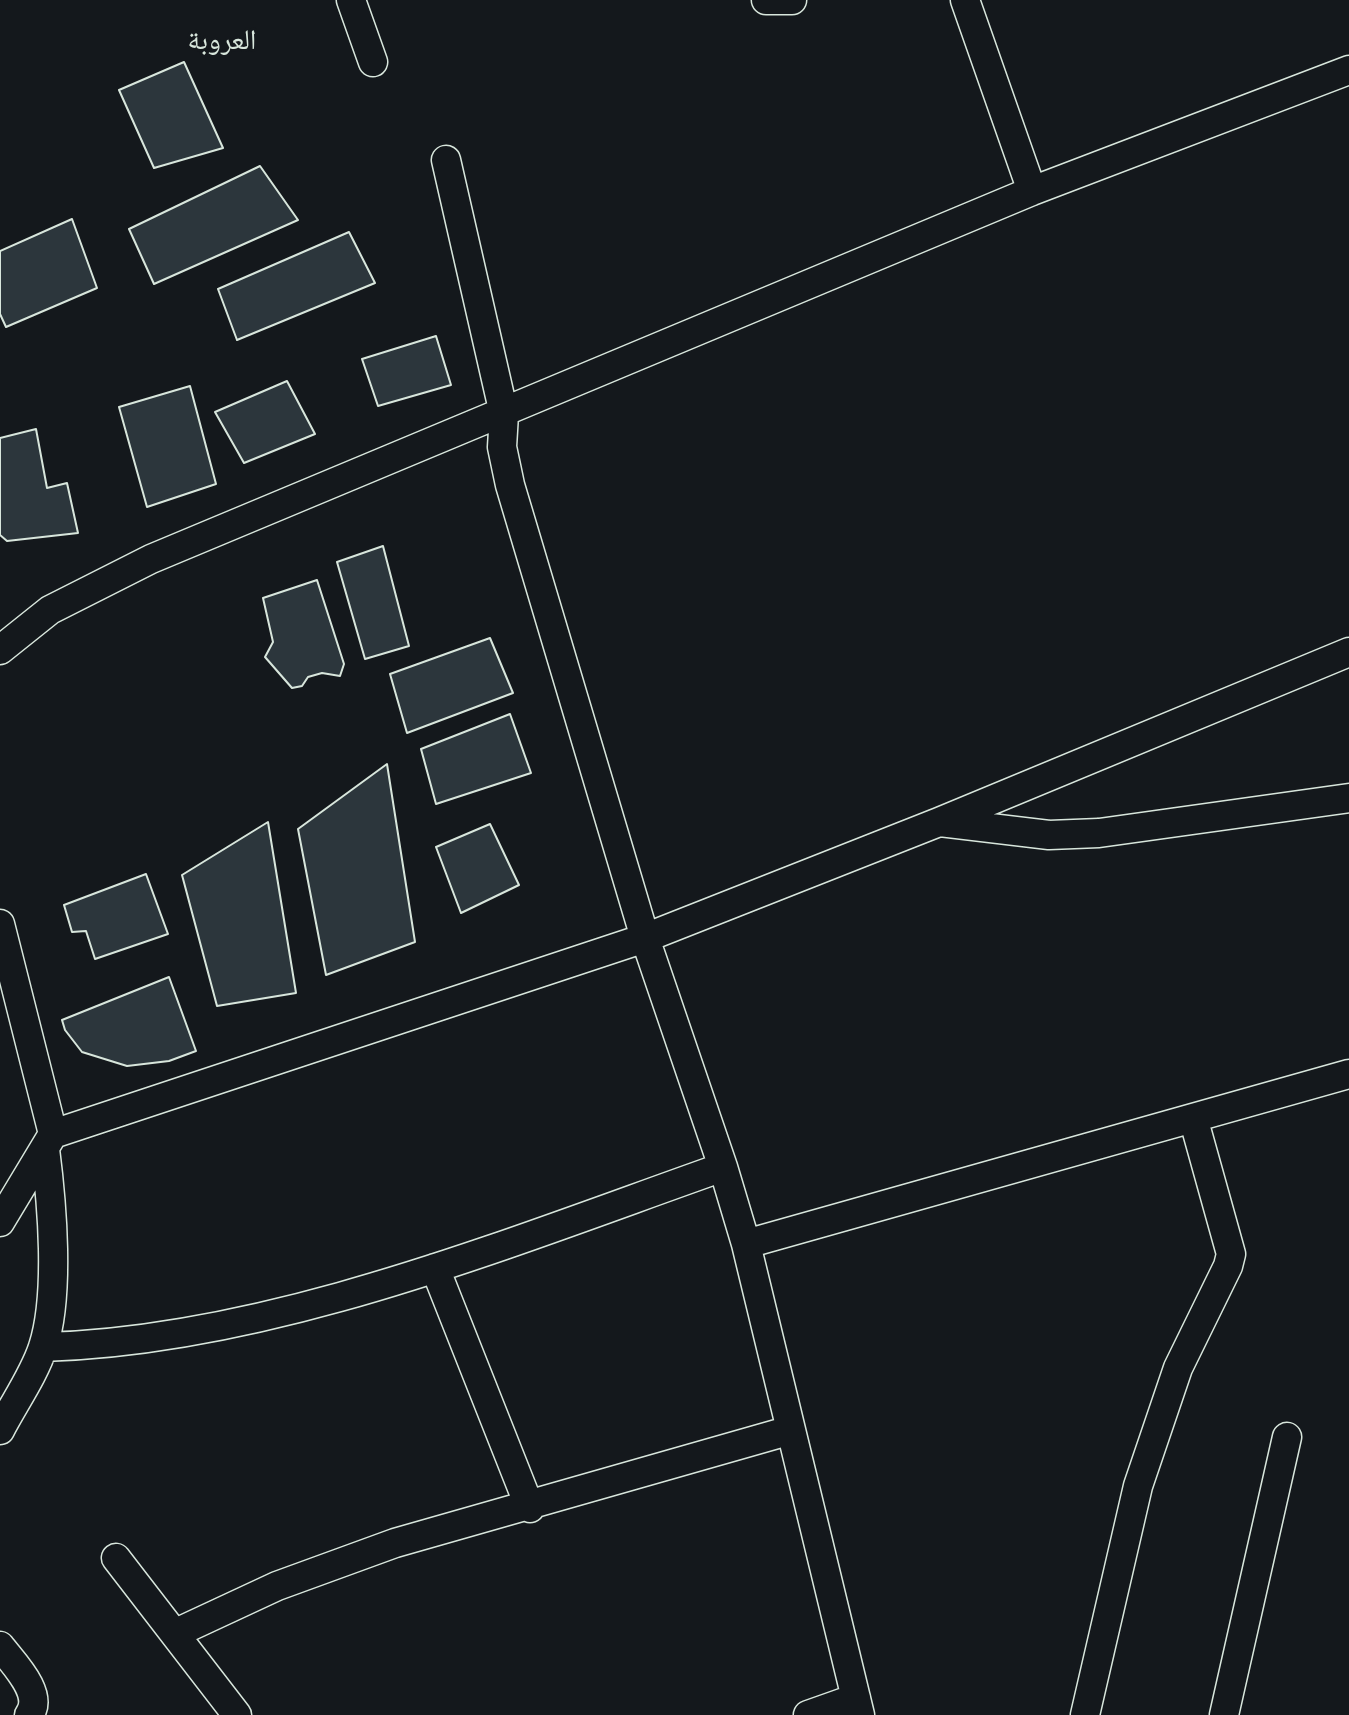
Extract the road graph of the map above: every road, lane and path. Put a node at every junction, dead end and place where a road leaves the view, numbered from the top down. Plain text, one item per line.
1 (351, 0) edge
2 (766, 0) edge
3 (792, 0) edge
4 (965, 0) edge
5 (373, 62) dead end
6 (1349, 70) edge
7 (446, 160) dead end
8 (1032, 191) junction
9 (504, 414) junction
10 (0, 650) edge
11 (1349, 652) edge
12 (1349, 798) edge
13 (939, 822) junction
14 (0, 924) edge
15 (645, 938) junction
16 (1349, 1074) edge
17 (1194, 1121) junction
18 (49, 1142) junction
19 (723, 1167) junction
20 (0, 1222) edge
21 (746, 1244) junction
22 (435, 1268) junction
23 (43, 1347) junction
24 (0, 1430) edge
25 (791, 1430) junction
26 (1287, 1437) dead end
27 (530, 1508) junction
28 (116, 1558) dead end
29 (176, 1633) junction
30 (0, 1646) edge
31 (858, 1707) edge
32 (29, 1715) edge
33 (237, 1715) edge
34 (808, 1715) edge
35 (1085, 1715) edge
36 (1224, 1715) edge

1 - 5 street
2 - 3 street
4 - 8 street
6 - 8 street
7 - 9 street
8 - 9 street
9 - 10 street
9 - 15 street
11 - 13 street
12 - 13 street
13 - 15 street
14 - 18 street
15 - 18 street
15 - 19 street
16 - 17 street
17 - 21 street
17 - 35 street
18 - 20 street
18 - 23 street
19 - 21 street
19 - 22 street
21 - 25 street
22 - 23 street
22 - 27 street
23 - 24 street
25 - 27 street
25 - 31 street
26 - 36 street
27 - 29 street
28 - 29 street
29 - 33 street
30 - 32 street
31 - 34 street

